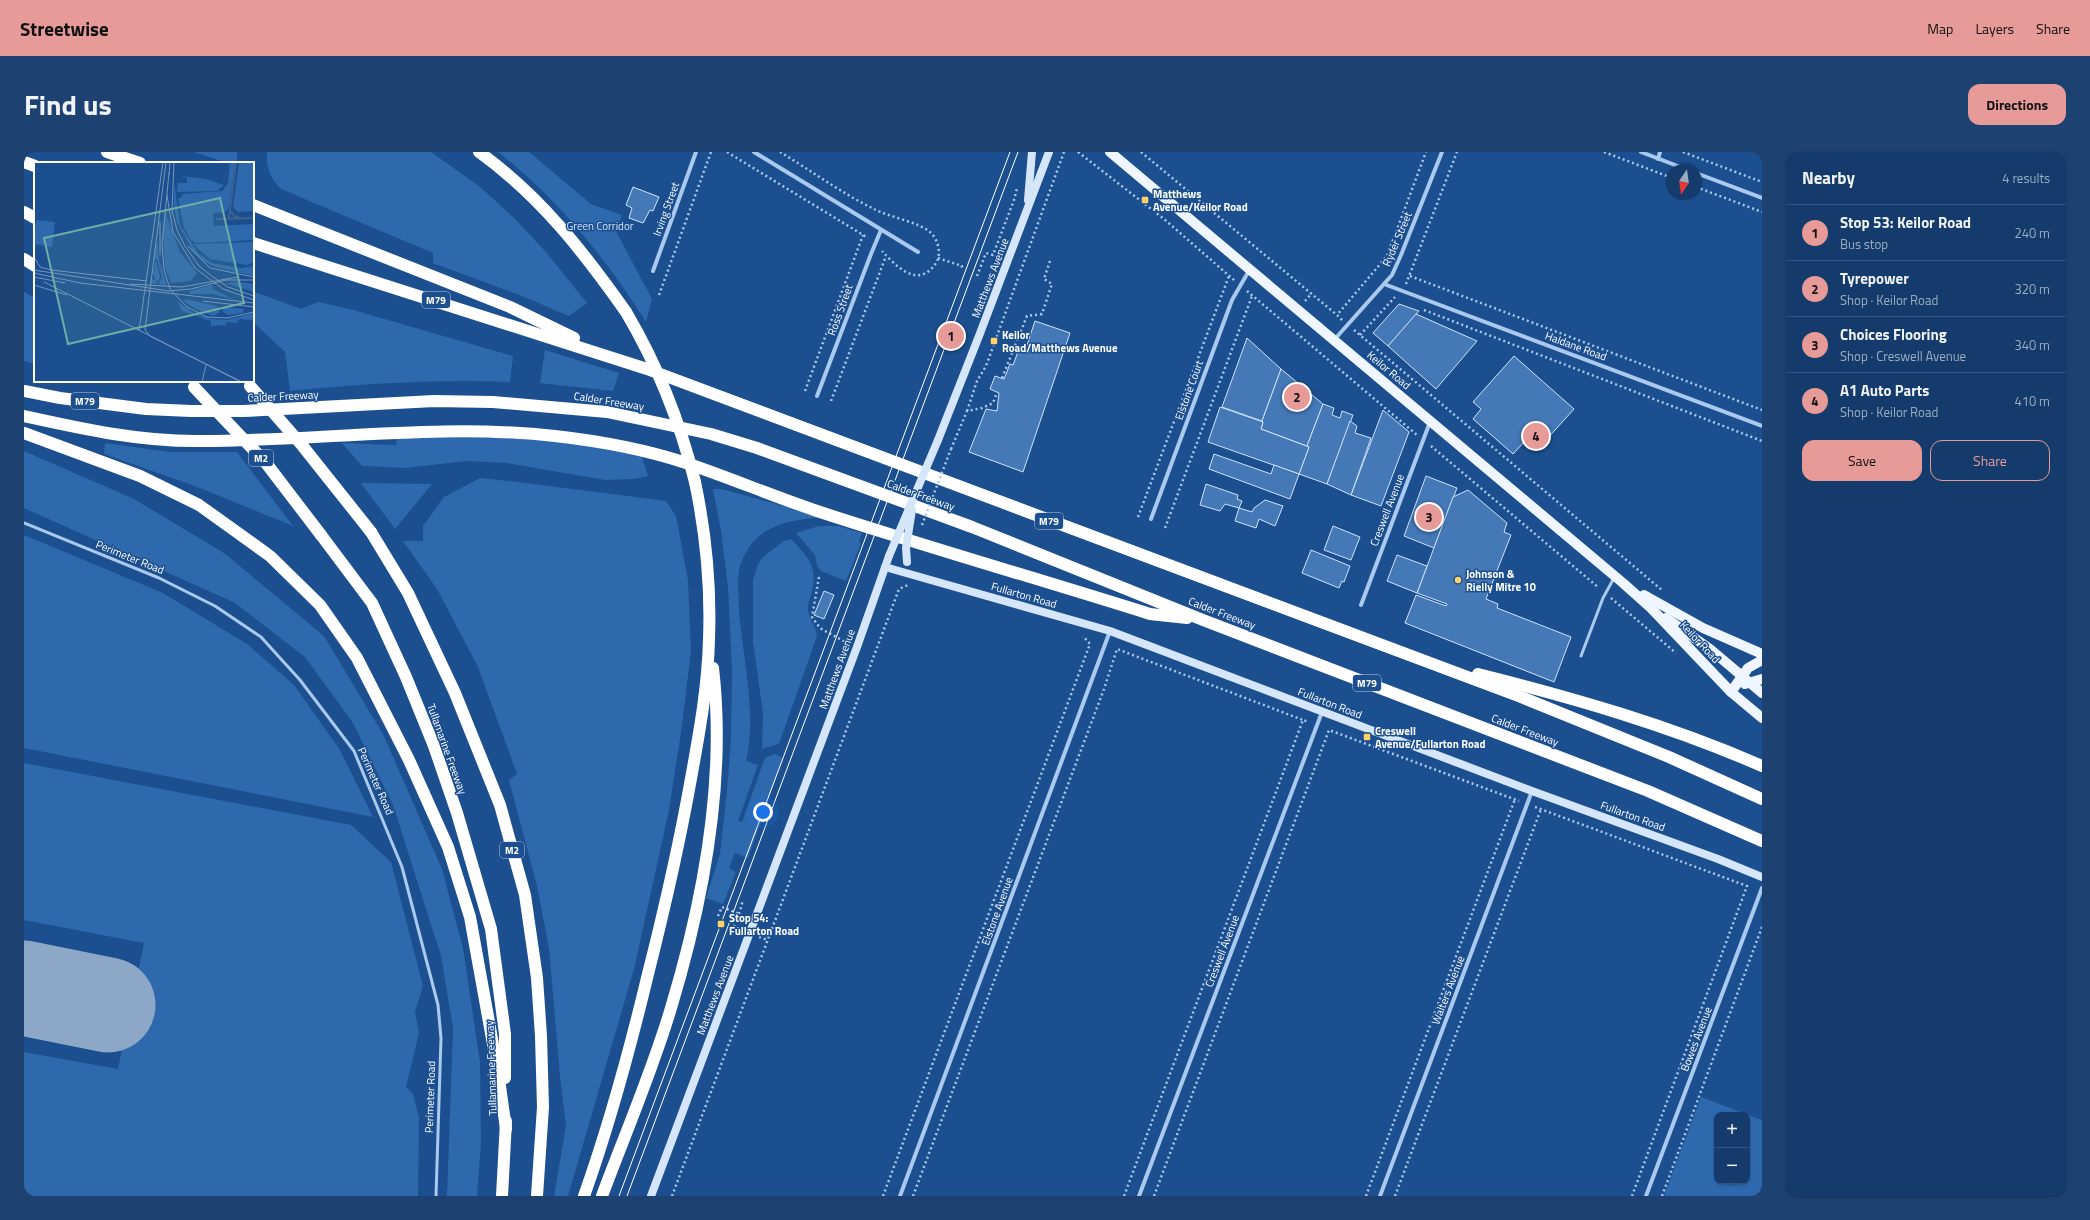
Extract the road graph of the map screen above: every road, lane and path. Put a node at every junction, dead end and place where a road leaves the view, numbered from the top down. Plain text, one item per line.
1 (107, 152) edge
2 (479, 152) edge
3 (696, 152) edge
4 (711, 152) edge
5 (754, 152) edge
6 (1032, 152) edge
7 (1049, 152) edge
8 (1064, 152) edge
9 (1110, 152) edge
10 (1141, 152) edge
11 (1426, 152) edge
12 (1442, 152) edge
13 (1457, 152) edge
14 (1604, 152) edge
15 (1641, 152) edge
16 (1660, 152) edge
17 (1683, 152) edge
18 (1658, 159) junction
19 (24, 162) edge
20 (137, 162) edge
21 (1672, 164) edge
22 (34, 166) edge
23 (1702, 175) edge
24 (1666, 176) edge
25 (1762, 182) edge
26 (1017, 186) dead end
27 (1702, 189) edge
28 (1762, 198) edge
29 (254, 205) edge
30 (24, 212) edge
31 (1762, 212) edge
32 (1026, 213) junction
33 (34, 217) edge
34 (881, 230) junction
35 (863, 235) dead end
36 (254, 243) edge
37 (918, 252) dead end
38 (886, 256) dead end
39 (938, 258) dead end
40 (1051, 258) dead end
41 (24, 259) edge
42 (34, 265) edge
43 (1250, 269) junction
44 (960, 270) dead end
45 (653, 271) dead end
46 (977, 276) dead end
47 (1229, 276) dead end
48 (1410, 276) junction
49 (1384, 284) junction
50 (1401, 290) junction
51 (659, 295) dead end
52 (1252, 296) dead end
53 (1394, 298) junction
54 (1401, 301) dead end
55 (1423, 310) dead end
56 (1337, 316) junction
57 (1348, 324) junction
58 (1360, 335) junction
59 (1334, 340) junction
60 (619, 358) junction
61 (1002, 378) dead end
62 (191, 384) edge
63 (247, 384) edge
64 (24, 391) edge
65 (805, 391) dead end
66 (997, 392) dead end
67 (818, 396) dead end
68 (831, 401) dead end
69 (967, 410) junction
70 (1762, 410) edge
71 (24, 416) edge
72 (1430, 421) junction
73 (1762, 426) edge
74 (24, 433) edge
75 (1762, 441) edge
76 (913, 499) junction
77 (1138, 517) dead end
78 (1151, 520) dead end
79 (24, 523) edge
80 (921, 527) dead end
81 (1165, 528) dead end
82 (884, 567) junction
83 (819, 577) dead end
84 (917, 577) junction
85 (1619, 580) junction
86 (910, 584) dead end
87 (1667, 594) dead end
88 (1362, 605) dead end
89 (1651, 608) junction
90 (1203, 620) junction
91 (1110, 631) junction
92 (1078, 634) dead end
93 (709, 639) junction
94 (857, 647) junction
95 (1762, 654) edge
96 (1581, 656) dead end
97 (1422, 660) junction
98 (1762, 660) edge
99 (1746, 679) junction
100 (1762, 679) edge
101 (1731, 692) junction
102 (1762, 693) edge
103 (1322, 712) junction
104 (1762, 718) edge
105 (1303, 720) junction
106 (1316, 725) junction
107 (1330, 730) junction
108 (1762, 766) edge
109 (1532, 791) junction
110 (1515, 799) junction
111 (1762, 799) edge
112 (1527, 804) junction
113 (1541, 809) junction
114 (1762, 841) edge
115 (1762, 877) edge
116 (1762, 888) edge
117 (744, 900) dead end
118 (739, 914) junction
119 (718, 916) dead end
120 (1762, 927) edge
121 (750, 933) junction
122 (768, 940) junction
123 (506, 1129) junction
124 (436, 1196) edge
125 (502, 1196) edge
126 (537, 1196) edge
127 (584, 1196) edge
128 (602, 1196) edge
129 (651, 1196) edge
130 (672, 1196) edge
131 (882, 1196) edge
132 (900, 1196) edge
133 (913, 1196) edge
134 (1124, 1196) edge
135 (1139, 1196) edge
136 (1154, 1196) edge
137 (1366, 1196) edge
138 (1380, 1196) edge
139 (1395, 1196) edge
140 (1632, 1196) edge
141 (1646, 1196) edge
142 (1662, 1196) edge

1 - 20 highway
2 - 93 highway, bridge
3 - 45 street, Irving Street
4 - 51 path
5 - 34 street
6 - 32 main road
7 - 32 main road, Matthews Avenue
8 - 69 path
9 - 43 main road, Keilor Road
10 - 56 path
11 - 56 path
12 - 49 street, Ryder Street
13 - 48 path
14 - 24 path
15 - 18 street
16 - 18 street
17 - 25 path
18 - 21 street
19 - 22 highway
23 - 28 street
26 - 46 path
27 - 31 path
29 - 60 highway
30 - 33 highway
32 - 76 main road, Matthews Avenue, bridge
34 - 37 street
34 - 67 street, Ross Street
35 - 65 path
36 - 60 highway, Calder Freeway / M79
38 - 68 path
39 - 44 path
40 - 61 path
41 - 42 highway
43 - 59 main road, Keilor Road
43 - 78 street, Elstone Court
47 - 77 path
48 - 50 path
48 - 70 path
49 - 50 street, Haldane Road
49 - 57 street, Ryder Street
50 - 53 path
50 - 73 street, Haldane Road
52 - 81 path
53 - 54 path
53 - 58 path
55 - 75 path
56 - 57 path
57 - 58 path
57 - 59 street, Ryder Street
58 - 87 path
59 - 72 main road, Keilor Road
60 - 97 highway, Calder Freeway / M79
62 - 123 highway, Tullamarine Freeway / M2, bridge
63 - 126 highway, M2, bridge
64 - 90 highway, Calder Freeway / M79
66 - 69 path
69 - 80 path, bridge
71 - 90 highway
72 - 85 main road, Keilor Road
72 - 88 street, Creswell Avenue
74 - 123 highway
76 - 82 main road, Matthews Avenue, bridge
76 - 84 main road, bridge
79 - 124 lane, Perimeter Road
82 - 84 main road, Fullarton Road
82 - 94 main road, Matthews Avenue
83 - 94 path
84 - 91 main road, Fullarton Road
85 - 89 main road, Keilor Road
85 - 95 main road
85 - 96 lane
86 - 122 path
89 - 99 main road, Keilor Road
89 - 101 main road, Keilor Road
90 - 114 highway, Calder Freeway / M79
91 - 103 main road, Fullarton Road
91 - 132 street, Elstone Avenue
92 - 131 path
93 - 127 highway
93 - 128 highway
94 - 121 main road, Matthews Avenue
97 - 108 highway
97 - 111 highway, Calder Freeway / M79
98 - 99 main road
99 - 100 main road
99 - 101 main road
99 - 102 main road, Keilor Road
101 - 104 main road, Keilor Road
103 - 106 street, Creswell Avenue
103 - 109 main road, Fullarton Road
105 - 106 path
105 - 133 path
105 - 134 path
106 - 107 path
106 - 135 street, Creswell Avenue
107 - 110 path
107 - 136 path
109 - 112 street, Walters Avenue
109 - 115 main road, Fullarton Road
110 - 112 path
110 - 137 path
112 - 113 path
112 - 138 street, Walters Avenue
113 - 139 path
113 - 140 path
116 - 141 street, Bowes Avenue
117 - 118 path
118 - 119 path
118 - 121 path
120 - 142 path
121 - 122 path
121 - 129 main road, Matthews Avenue
122 - 130 path
123 - 125 highway, Tullamarine Freeway / M2

